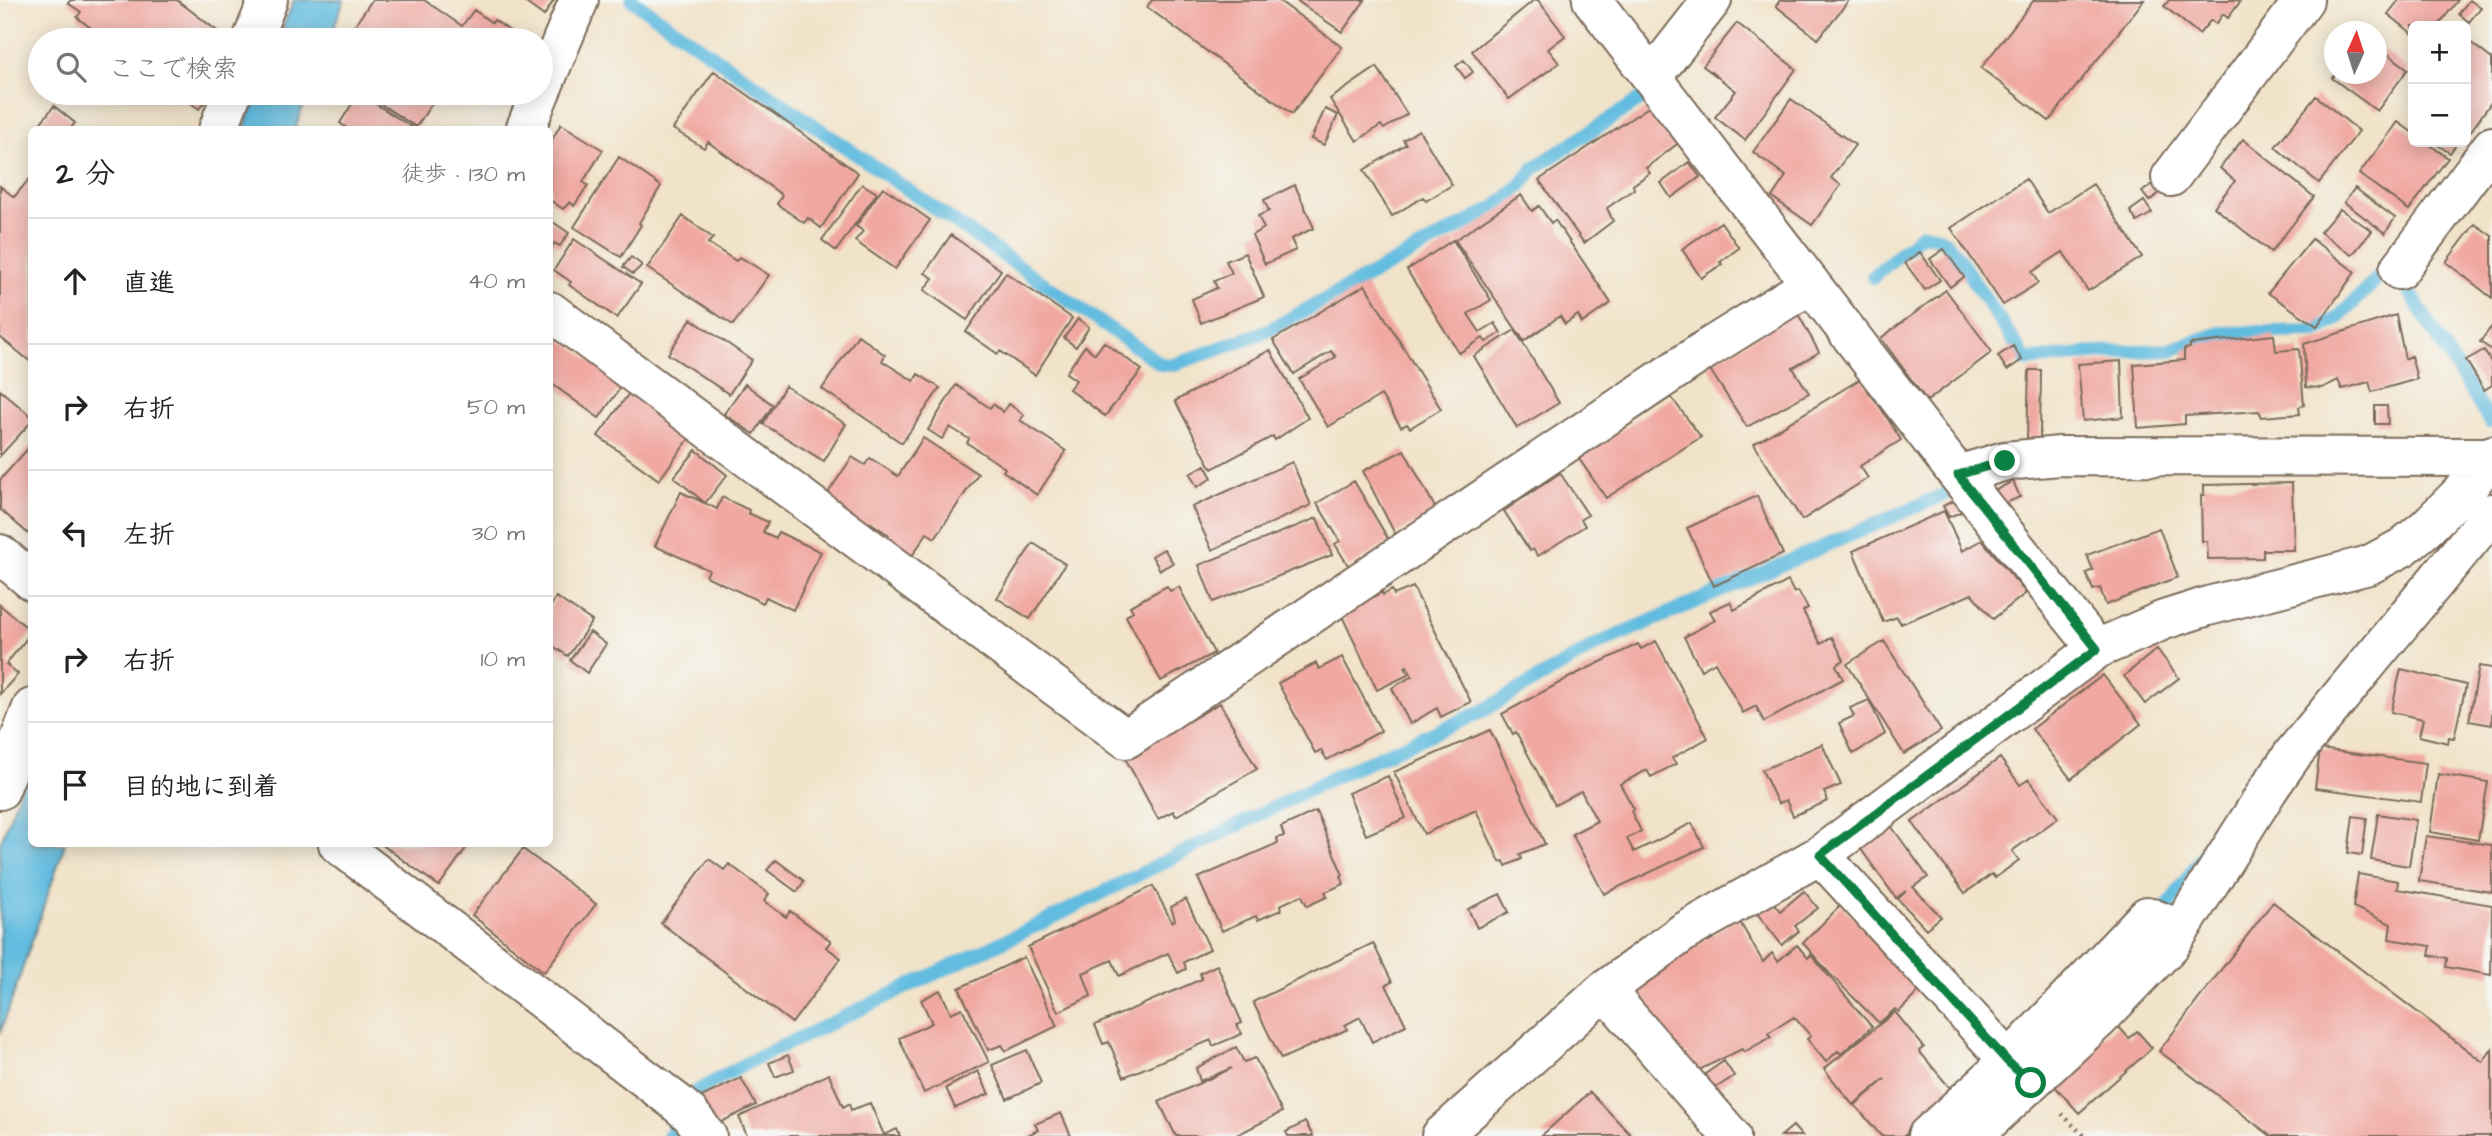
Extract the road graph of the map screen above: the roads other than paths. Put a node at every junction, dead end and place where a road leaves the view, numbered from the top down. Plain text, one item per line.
1 (268, 0) edge
2 (579, 0) edge
3 (1592, 0) edge
4 (1712, 0) edge
5 (2304, 0) edge
6 (257, 28) edge
7 (553, 61) edge
8 (1652, 77) junction
9 (227, 105) edge
10 (535, 105) edge
11 (220, 126) edge
12 (527, 126) edge
13 (2492, 146) edge
14 (2171, 177) dead end
15 (2399, 270) dead end
16 (1811, 284) junction
17 (553, 313) edge
18 (1958, 475) junction
19 (2486, 483) edge
20 (0, 554) edge
21 (28, 578) edge
22 (2097, 649) junction
23 (28, 718) edge
24 (0, 790) edge
25 (342, 847) edge
26 (1820, 855) junction
27 (1605, 990) junction
28 (2023, 1076) junction
29 (691, 1117) edge
30 (1441, 1136) edge
31 (1731, 1136) edge
32 (1927, 1136) edge
33 (1973, 1136) edge

1 - 6 street
2 - 7 street
3 - 8 street
4 - 8 street
5 - 14 street
8 - 16 street
9 - 11 street
10 - 12 street
13 - 15 street
16 - 17 street
16 - 18 street
18 - 19 street
18 - 22 street
19 - 22 street
19 - 28 street
20 - 21 street
22 - 26 street
23 - 24 street
25 - 29 street
26 - 27 street
26 - 28 street
27 - 30 street
27 - 31 street
28 - 32 street
28 - 33 street

